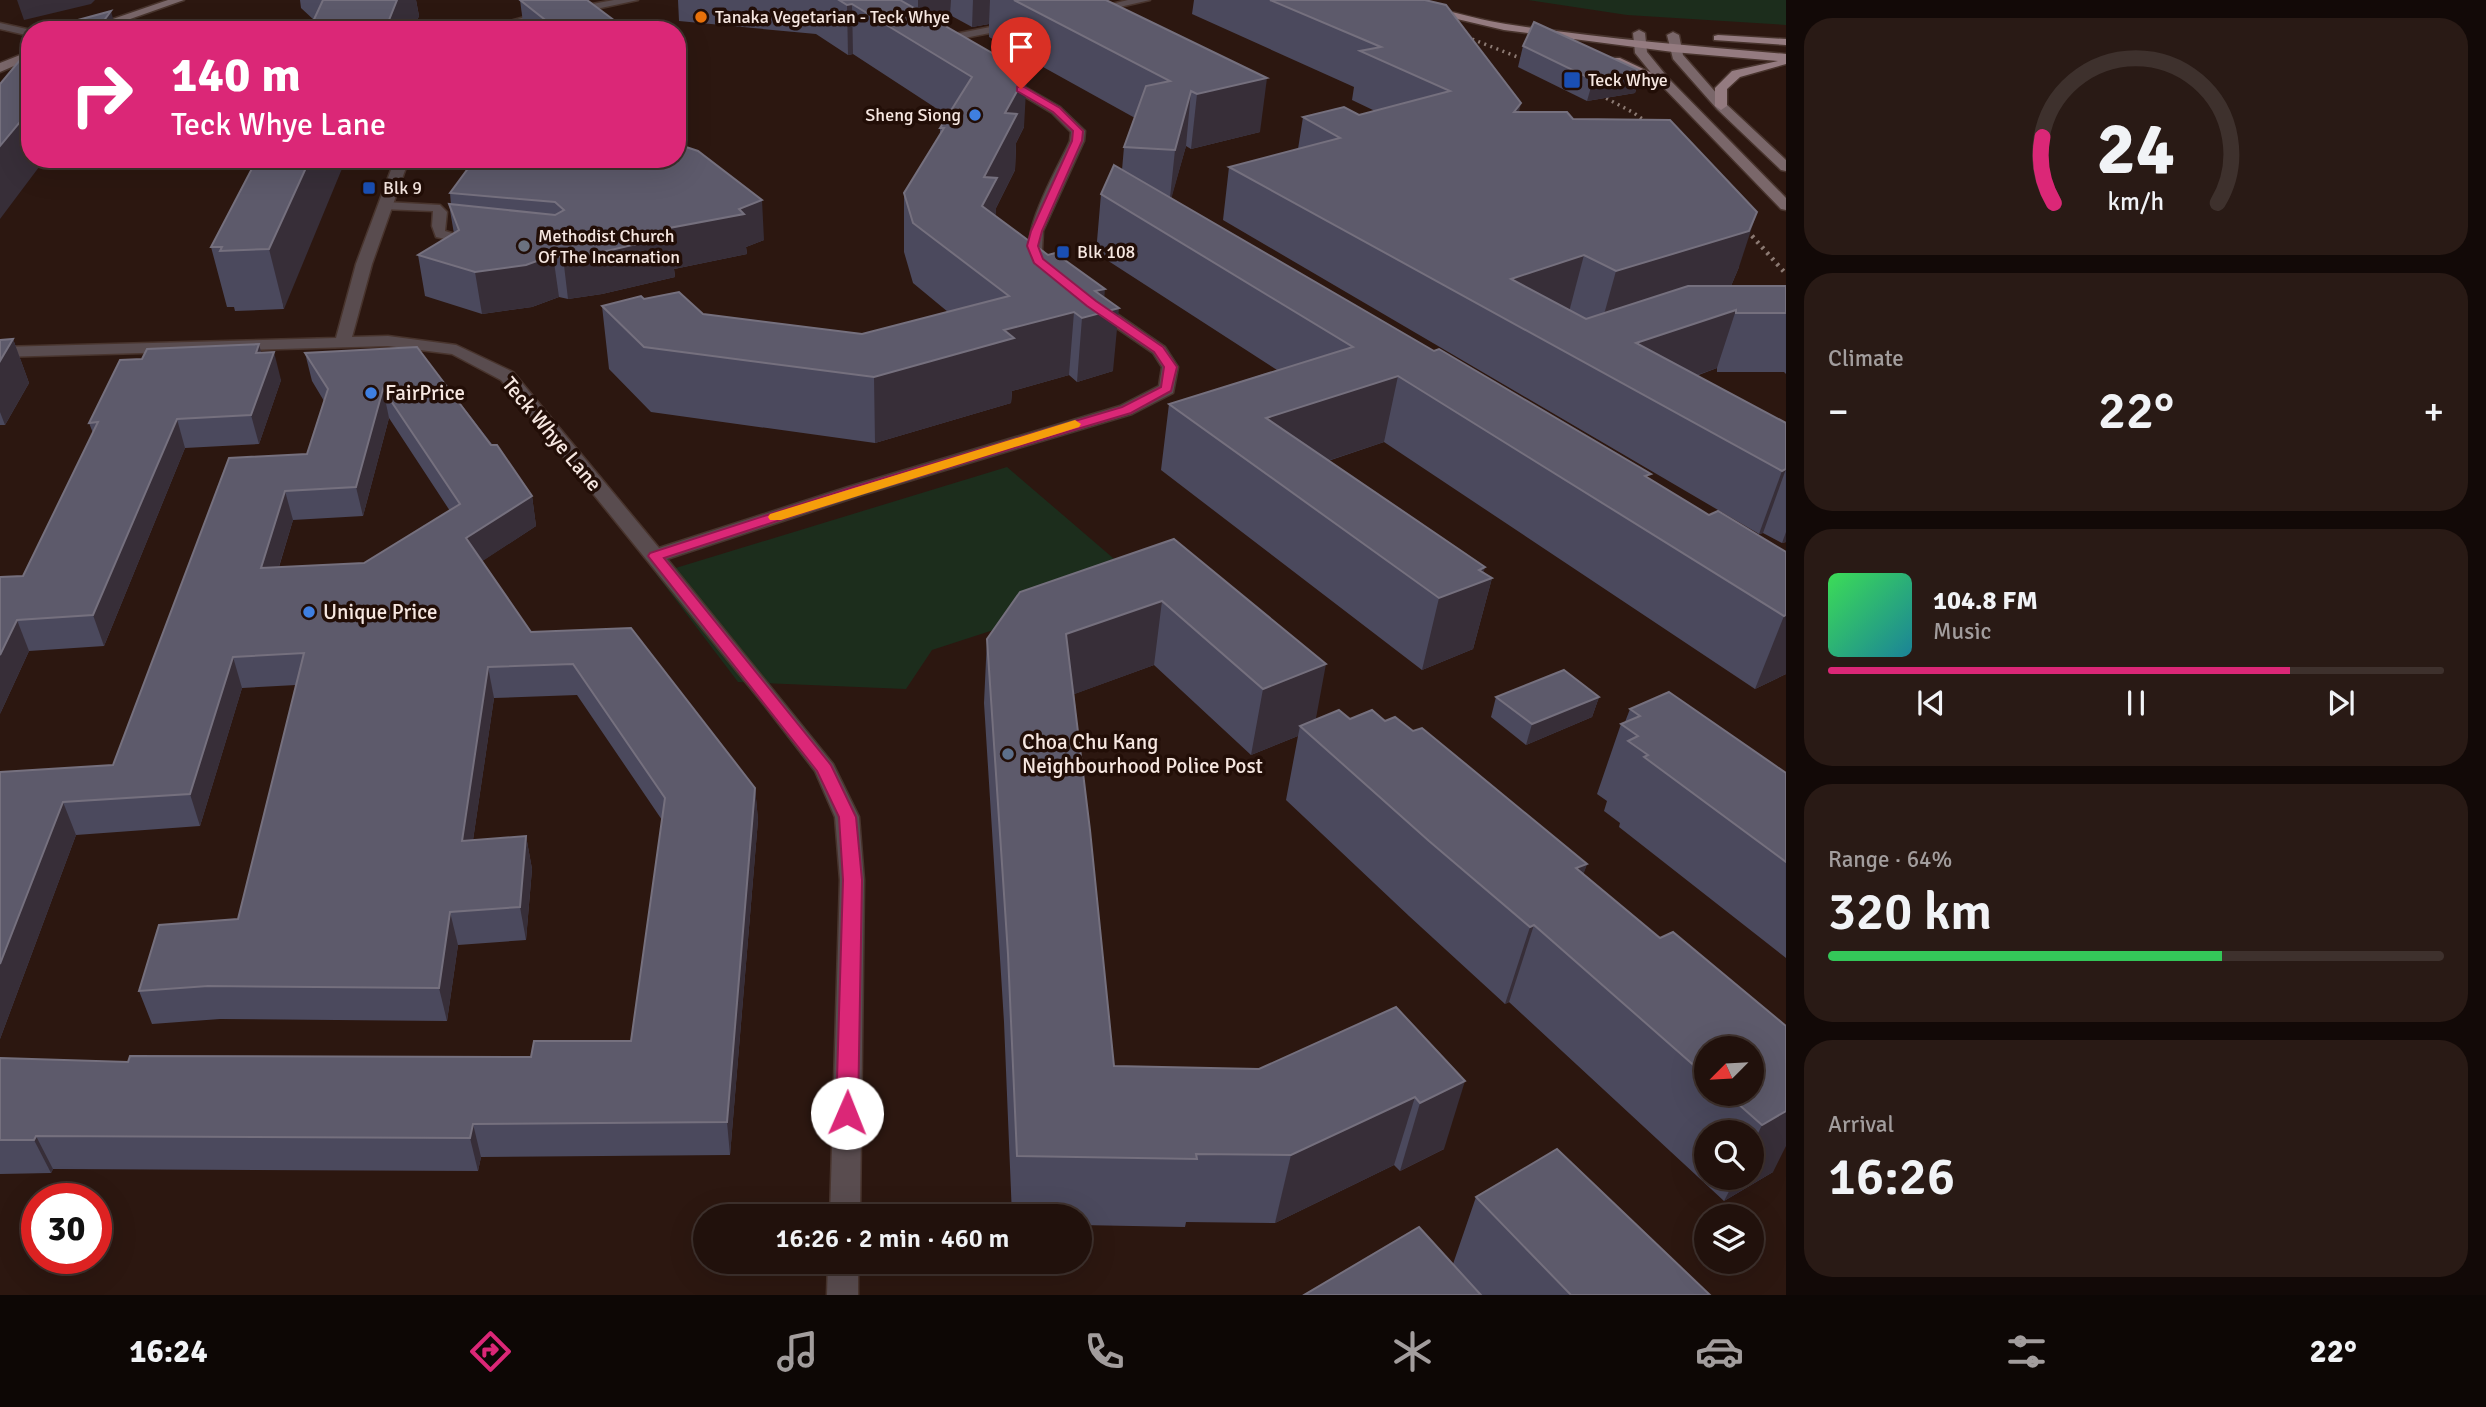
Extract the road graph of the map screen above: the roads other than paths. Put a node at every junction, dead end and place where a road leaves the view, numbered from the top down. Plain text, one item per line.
1 (144, 0) edge
2 (179, 0) edge
3 (633, 0) edge
4 (1145, 0) edge
5 (1381, 0) edge
6 (1428, 0) edge
7 (1073, 14) edge
8 (1508, 19) junction
9 (94, 21) edge
10 (99, 21) edge
11 (520, 21) edge
12 (1024, 24) dead end
13 (0, 26) edge
14 (21, 31) edge
15 (1711, 37) dead end
16 (1640, 38) junction
17 (1677, 39) junction
18 (1786, 42) edge
19 (21, 44) edge
20 (952, 48) edge
21 (1587, 50) edge
22 (0, 54) edge
23 (1600, 54) edge
24 (21, 58) edge
25 (1786, 58) edge
26 (1786, 63) edge
27 (0, 68) edge
28 (993, 72) edge
29 (1665, 82) junction
30 (1721, 106) junction
31 (1786, 167) edge
32 (399, 168) edge
33 (384, 206) junction
34 (1786, 206) edge
35 (481, 242) edge
36 (1059, 278) edge
37 (1081, 295) edge
38 (342, 341) junction
39 (0, 352) edge
40 (655, 556) junction
41 (845, 1204) edge
42 (843, 1274) edge
43 (842, 1295) edge

1 - 9 main road
2 - 10 main road
3 - 11 street
4 - 7 street
5 - 8 main road
6 - 8 main road
8 - 16 main road
8 - 21 main road
12 - 20 street
13 - 14 street
15 - 18 main road
16 - 17 main road
16 - 29 main road
17 - 25 main road
17 - 30 main road
19 - 22 main road
23 - 29 main road
24 - 27 main road
26 - 30 main road
28 - 36 street
29 - 34 main road
30 - 31 main road
32 - 33 street
33 - 35 lane
33 - 38 street
37 - 40 street
38 - 39 street, Teck Whye Lane
38 - 40 street, Teck Whye Lane
40 - 41 street, Teck Whye Lane
42 - 43 street

